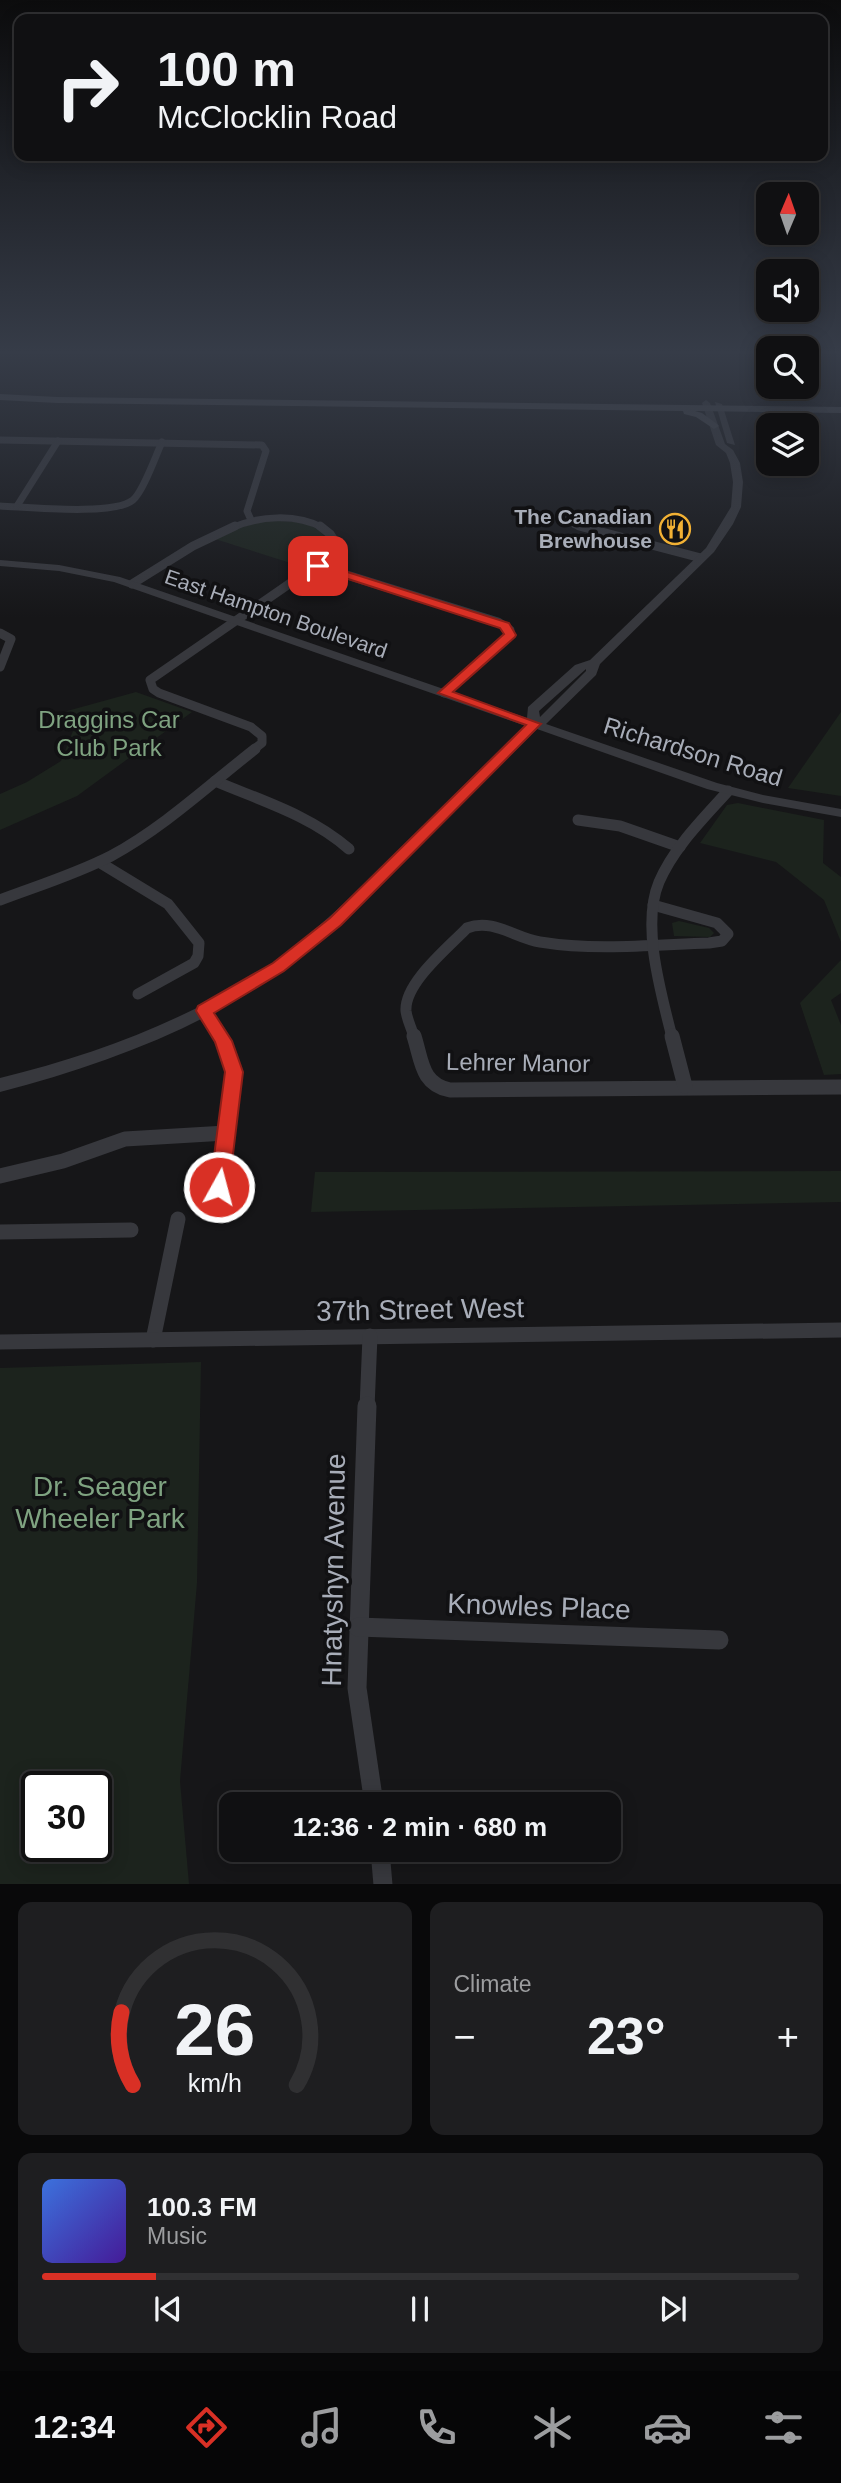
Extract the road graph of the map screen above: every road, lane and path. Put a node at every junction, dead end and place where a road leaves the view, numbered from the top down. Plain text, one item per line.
1 (57, 442) edge
2 (154, 442) edge
3 (162, 442) junction
4 (720, 442) edge
5 (731, 442) edge
6 (730, 452) junction
7 (0, 506) edge
8 (17, 506) junction
9 (251, 520) junction
10 (575, 525) dead end
11 (701, 558) junction
12 (0, 563) edge
13 (318, 566) junction
14 (132, 584) junction
15 (235, 621) junction
16 (0, 633) edge
17 (0, 667) edge
18 (444, 693) junction
19 (535, 724) junction
20 (215, 781) junction
21 (728, 791) junction
22 (841, 813) edge
23 (578, 820) dead end
24 (680, 847) junction
25 (349, 849) dead end
26 (99, 862) junction
27 (0, 900) edge
28 (653, 905) junction
29 (654, 946) junction
30 (138, 994) dead end
31 (204, 1011) junction
32 (0, 1085) edge
33 (684, 1086) junction
34 (841, 1087) edge
35 (226, 1133) junction
36 (0, 1176) edge
37 (219, 1187) dead end
38 (178, 1219) dead end
39 (131, 1230) dead end
40 (0, 1232) edge
41 (841, 1330) edge
42 (370, 1336) junction
43 (153, 1340) junction
44 (0, 1342) edge
45 (358, 1627) junction
46 (719, 1640) dead end
47 (371, 1792) edge
48 (381, 1862) edge
49 (383, 1884) edge

1 - 8 street
2 - 3 street
3 - 8 street
3 - 9 street
4 - 6 street
5 - 6 street
6 - 11 street
7 - 8 street
9 - 13 street
9 - 14 street
10 - 11 street
11 - 19 street
12 - 14 street, East Hampton Boulevard
13 - 15 street
13 - 18 street
14 - 15 street, East Hampton Boulevard
15 - 18 street, East Hampton Boulevard
15 - 20 street
16 - 17 street
18 - 19 street, East Hampton Boulevard
19 - 21 street, Richardson Road
19 - 31 street
20 - 25 street
20 - 26 street
21 - 22 street, Richardson Road
21 - 24 street
23 - 24 street
24 - 28 street
26 - 27 street
26 - 30 street
28 - 29 street
28 - 29 street
29 - 33 street
29 - 33 street, Lehrer Manor
31 - 32 street
31 - 35 street
33 - 34 street
35 - 36 street
35 - 37 street
38 - 43 street
39 - 40 street
41 - 42 street, 37th Street West
42 - 43 street, 37th Street West
42 - 45 street, Hnatyshyn Avenue
43 - 44 street, 37th Street West
45 - 46 street, Knowles Place
45 - 47 street, Hnatyshyn Avenue
48 - 49 street

